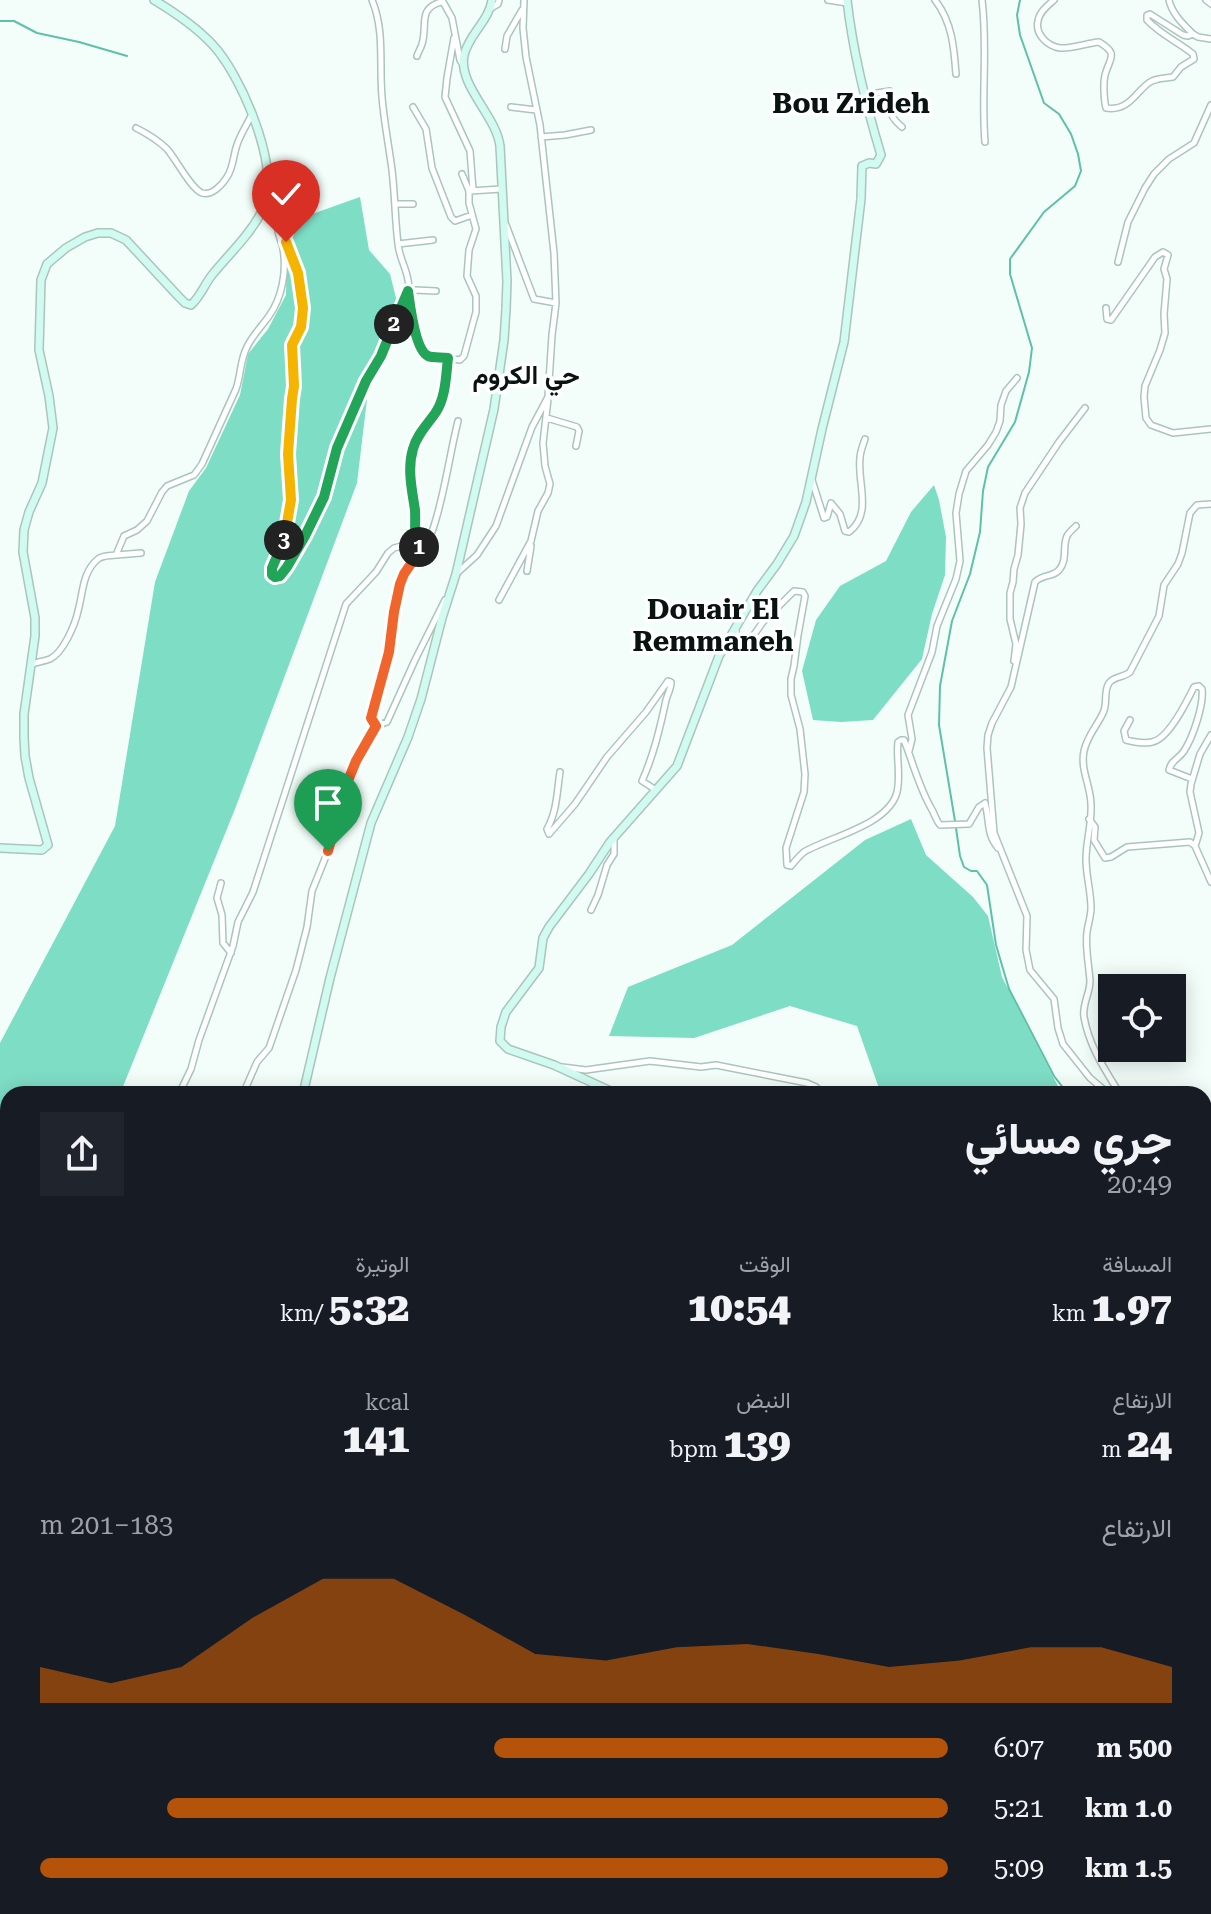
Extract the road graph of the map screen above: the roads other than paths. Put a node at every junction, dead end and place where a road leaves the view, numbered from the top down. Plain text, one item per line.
1 (154, 0) edge
2 (372, 0) edge
3 (499, 0) edge
4 (828, 0) edge
5 (935, 0) edge
6 (982, 0) edge
7 (1054, 0) edge
8 (1169, 0) edge
9 (1206, 0) edge
10 (441, 1) edge
11 (847, 2) edge
12 (524, 3) edge
13 (492, 4) edge
14 (1211, 4) edge
15 (1193, 34) junction
16 (454, 38) junction
17 (1211, 39) edge
18 (505, 49) dead end
19 (417, 56) dead end
20 (463, 65) junction
21 (956, 74) dead end
22 (864, 95) junction
23 (1211, 105) edge
24 (413, 107) dead end
25 (511, 107) dead end
26 (536, 110) junction
27 (252, 113) junction
28 (902, 127) dead end
29 (136, 128) dead end
30 (591, 130) dead end
31 (541, 137) junction
32 (985, 142) dead end
33 (462, 174) dead end
34 (501, 189) junction
35 (471, 191) junction
36 (266, 203) junction
37 (396, 204) junction
38 (413, 204) dead end
39 (472, 215) junction
40 (503, 221) junction
41 (276, 222) junction
42 (433, 240) dead end
43 (398, 244) junction
44 (1118, 262) dead end
45 (408, 291) junction
46 (436, 291) dead end
47 (556, 303) junction
48 (1106, 308) dead end
49 (448, 358) junction
50 (1017, 378) dead end
51 (548, 397) junction
52 (1085, 408) dead end
53 (547, 418) junction
54 (458, 421) dead end
55 (1211, 429) edge
56 (865, 439) dead end
57 (576, 446) dead end
58 (811, 479) junction
59 (1211, 504) edge
60 (1076, 526) dead end
61 (531, 541) junction
62 (419, 547) junction
63 (141, 553) dead end
64 (116, 555) junction
65 (527, 571) dead end
66 (456, 574) junction
67 (449, 593) junction
68 (499, 600) dead end
69 (736, 625) junction
70 (32, 664) junction
71 (1015, 670) junction
72 (1130, 720) dead end
73 (376, 726) junction
74 (1211, 735) edge
75 (909, 752) junction
76 (560, 772) dead end
77 (1192, 779) junction
78 (657, 791) junction
79 (1089, 819) junction
80 (614, 839) junction
81 (1195, 846) junction
82 (0, 848) edge
83 (998, 848) junction
84 (1211, 882) edge
85 (221, 883) dead end
86 (591, 910) dead end
87 (231, 953) junction
88 (554, 1065) junction
89 (183, 1086) edge
90 (246, 1086) edge
91 (305, 1086) edge
92 (600, 1086) edge
93 (813, 1086) edge
94 (1100, 1086) edge
95 (1115, 1086) edge

1 - 27 street
2 - 37 street
3 - 13 street
4 - 11 street
5 - 21 street
6 - 32 street
7 - 15 street
8 - 15 street
9 - 14 street
10 - 16 street
10 - 19 street
11 - 22 street
12 - 18 street
12 - 26 street
13 - 20 street
15 - 17 street
16 - 20 street
16 - 35 street
20 - 34 street
22 - 28 street
22 - 58 street
23 - 44 street
24 - 39 street
25 - 26 street
26 - 31 street
27 - 29 street
27 - 36 street
30 - 31 street
31 - 47 street
33 - 35 street
34 - 35 street
34 - 40 street
35 - 39 street
36 - 41 street
36 - 70 street
37 - 38 street
37 - 43 street
39 - 49 street
40 - 47 street
40 - 66 street
41 - 45 street
41 - 64 street
42 - 43 street
43 - 45 street
45 - 46 street
45 - 49 street
47 - 51 street
48 - 55 street
49 - 62 street
50 - 75 street
51 - 53 street
51 - 66 street
52 - 71 street
53 - 57 street
53 - 61 street
54 - 62 street
56 - 58 street
58 - 69 street
59 - 79 street
60 - 71 street
61 - 65 street
61 - 68 street
62 - 73 street
62 - 87 street
63 - 64 street
64 - 70 street
66 - 67 street
67 - 73 street
67 - 91 street
69 - 75 street
69 - 78 street
70 - 82 street
71 - 83 street
72 - 77 street
73 - 90 street
74 - 77 street
75 - 83 street
76 - 78 street
77 - 81 street
78 - 80 street
79 - 81 street
79 - 95 street
80 - 86 street
80 - 88 street
81 - 84 street
83 - 94 street
85 - 87 street
87 - 89 street
88 - 92 street
88 - 93 street

